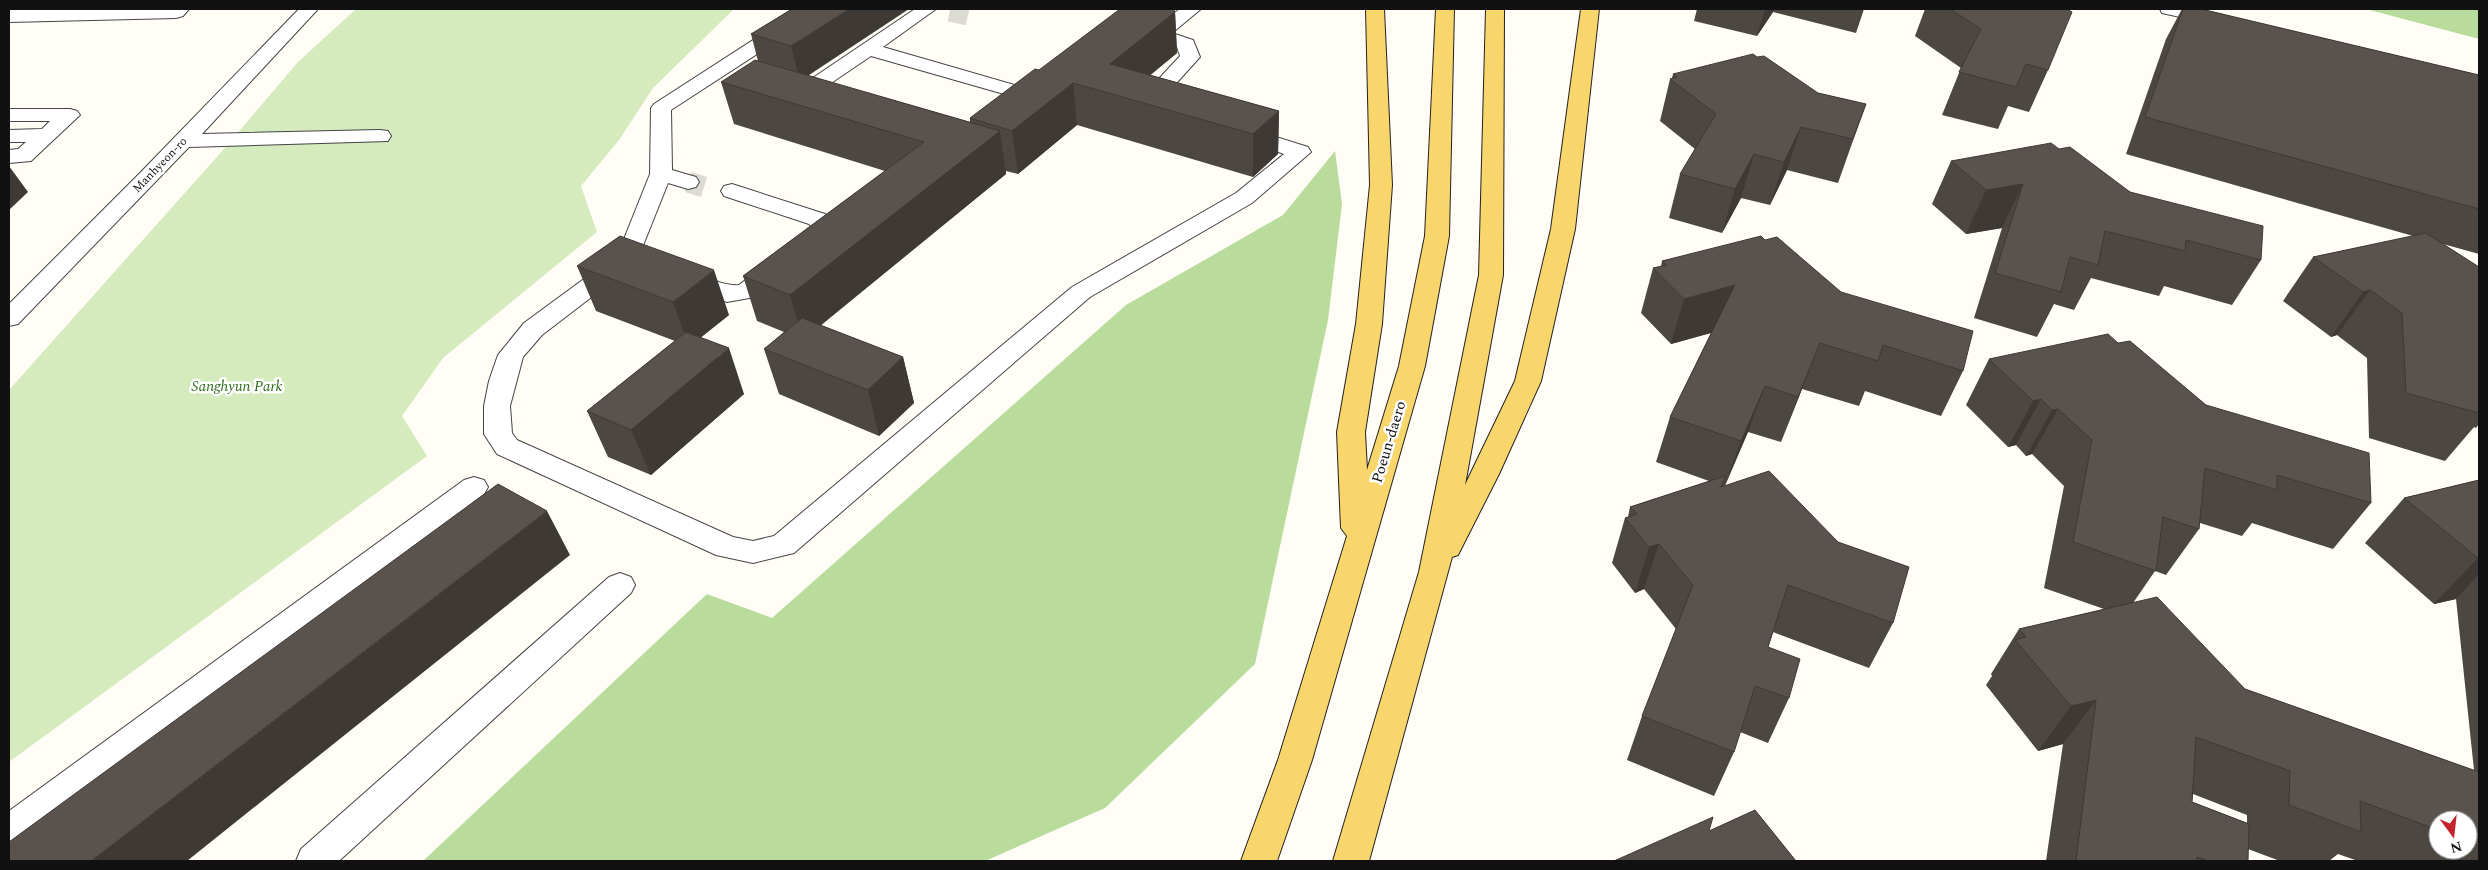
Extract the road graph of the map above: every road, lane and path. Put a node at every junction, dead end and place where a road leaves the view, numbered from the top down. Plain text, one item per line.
1 (180, 9) edge
2 (309, 9) edge
3 (813, 9) edge
4 (927, 9) edge
5 (1192, 9) edge
6 (1375, 9) edge
7 (1445, 9) edge
8 (1496, 9) edge
9 (1590, 9) edge
10 (2169, 9) edge
11 (2194, 11) edge
12 (9, 16) edge
13 (2232, 22) edge
14 (1123, 28) edge
15 (1158, 34) junction
16 (868, 49) junction
17 (714, 73) junction
18 (742, 82) edge
19 (1018, 92) edge
20 (824, 106) edge
21 (1177, 111) edge
22 (9, 115) edge
23 (1224, 127) edge
24 (9, 136) edge
25 (46, 136) junction
26 (380, 136) dead end
27 (183, 141) junction
28 (9, 156) edge
29 (661, 174) junction
30 (688, 182) tunnel mouth
31 (732, 190) tunnel mouth
32 (646, 264) junction
33 (9, 318) edge
34 (474, 487) dead end
35 (1357, 547) junction
36 (1434, 572) junction
37 (620, 585) dead end
38 (9, 831) edge
39 (314, 861) edge
40 (1259, 861) edge
41 (1350, 861) edge

1 - 12 street
2 - 27 street, Manhyeon-ro
3 - 17 street
4 - 16 street
5 - 15 street
6 - 35 main road
7 - 35 main road, Poeun-daero
8 - 36 main road
9 - 36 main road
10 - 11 street
11 - 13 street
14 - 15 street
15 - 21 street
16 - 19 street
16 - 20 street
17 - 18 street
17 - 29 street
22 - 25 street
23 - 32 street
24 - 25 street
25 - 28 street
26 - 27 street
27 - 33 street, Manhyeon-ro
29 - 30 street
29 - 32 street
31 - 32 street
34 - 38 street
35 - 40 main road, Poeun-daero
36 - 41 main road
37 - 39 street

